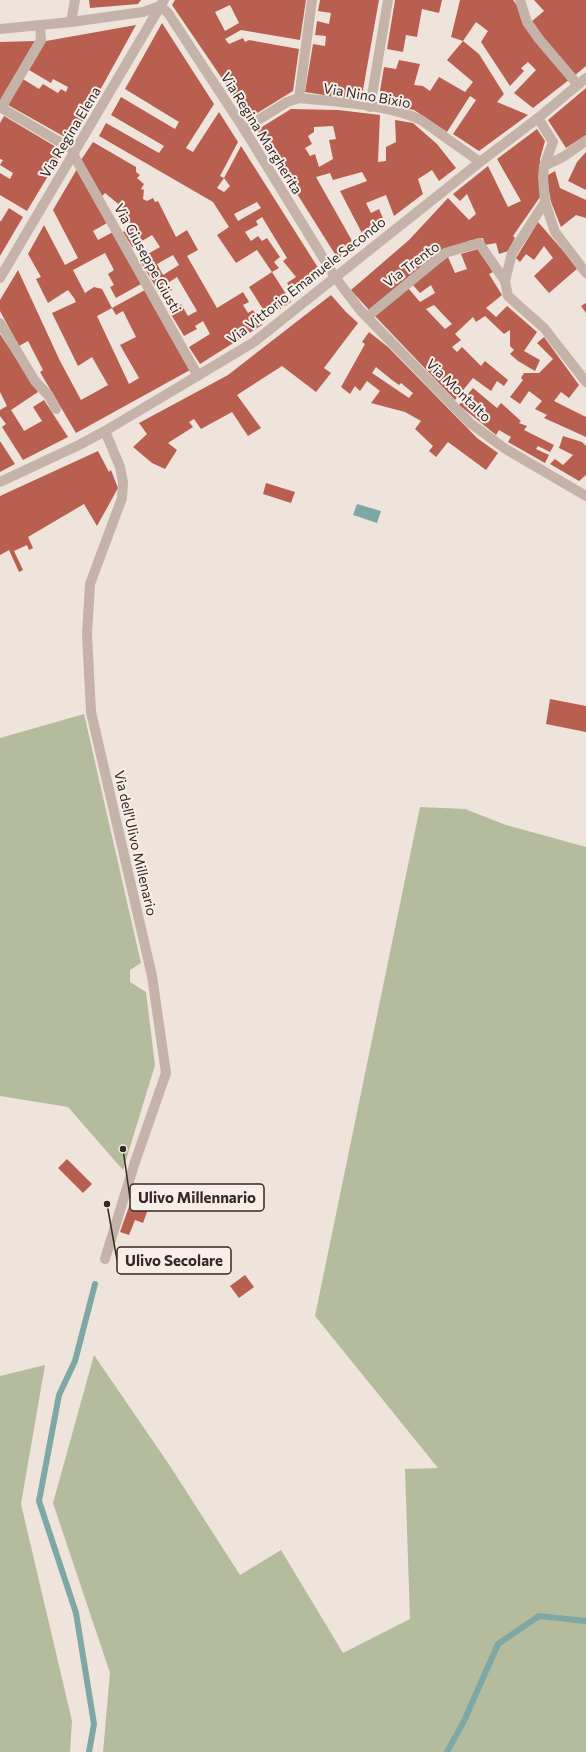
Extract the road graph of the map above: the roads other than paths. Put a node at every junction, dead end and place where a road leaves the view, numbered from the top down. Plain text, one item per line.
1 (75, 0) edge
2 (312, 0) edge
3 (388, 0) edge
4 (520, 0) edge
5 (162, 3) edge
6 (71, 22) junction
7 (40, 25) junction
8 (0, 28) edge
9 (586, 78) edge
10 (578, 85) junction
11 (298, 98) junction
12 (0, 107) edge
13 (370, 107) junction
14 (538, 118) junction
15 (244, 129) junction
16 (586, 141) edge
17 (74, 153) junction
18 (480, 162) junction
19 (544, 166) junction
20 (545, 202) junction
21 (586, 273) edge
22 (1, 275) edge
23 (335, 277) junction
24 (505, 282) junction
25 (367, 317) junction
26 (0, 323) edge
27 (198, 376) junction
28 (586, 382) edge
29 (56, 409) dead end
30 (105, 431) junction
31 (0, 482) edge
32 (586, 496) edge
33 (105, 1260) dead end

1 - 6 street
2 - 11 street
3 - 13 street
4 - 10 street
5 - 6 street
5 - 15 street, Via Regina Margherita
5 - 17 street, Via Regina Elena
6 - 7 street
7 - 8 street
7 - 12 street
9 - 10 street, Via Vittorio Emanuele Secondo
10 - 14 street, Via Vittorio Emanuele Secondo
11 - 13 street, Via Nino Bixio
11 - 15 street
12 - 17 street
13 - 18 street, Via Nino Bixio
14 - 18 street, Via Vittorio Emanuele Secondo
14 - 19 street
15 - 23 street, Via Regina Margherita
16 - 19 street
17 - 22 street, Via Regina Elena
17 - 27 street, Via Giuseppe Giusti
18 - 23 street, Via Vittorio Emanuele Secondo
19 - 20 street
20 - 21 street
20 - 24 street
23 - 25 street, Via Montalto
23 - 27 street, Via Vittorio Emanuele Secondo
24 - 25 street, Via Trento
24 - 28 street
25 - 32 street, Via Montalto
26 - 29 street
27 - 30 street, Via Vittorio Emanuele Secondo
30 - 31 street, Via Vittorio Emanuele Secondo
30 - 33 street, Via dell'Ulivo Millenario

